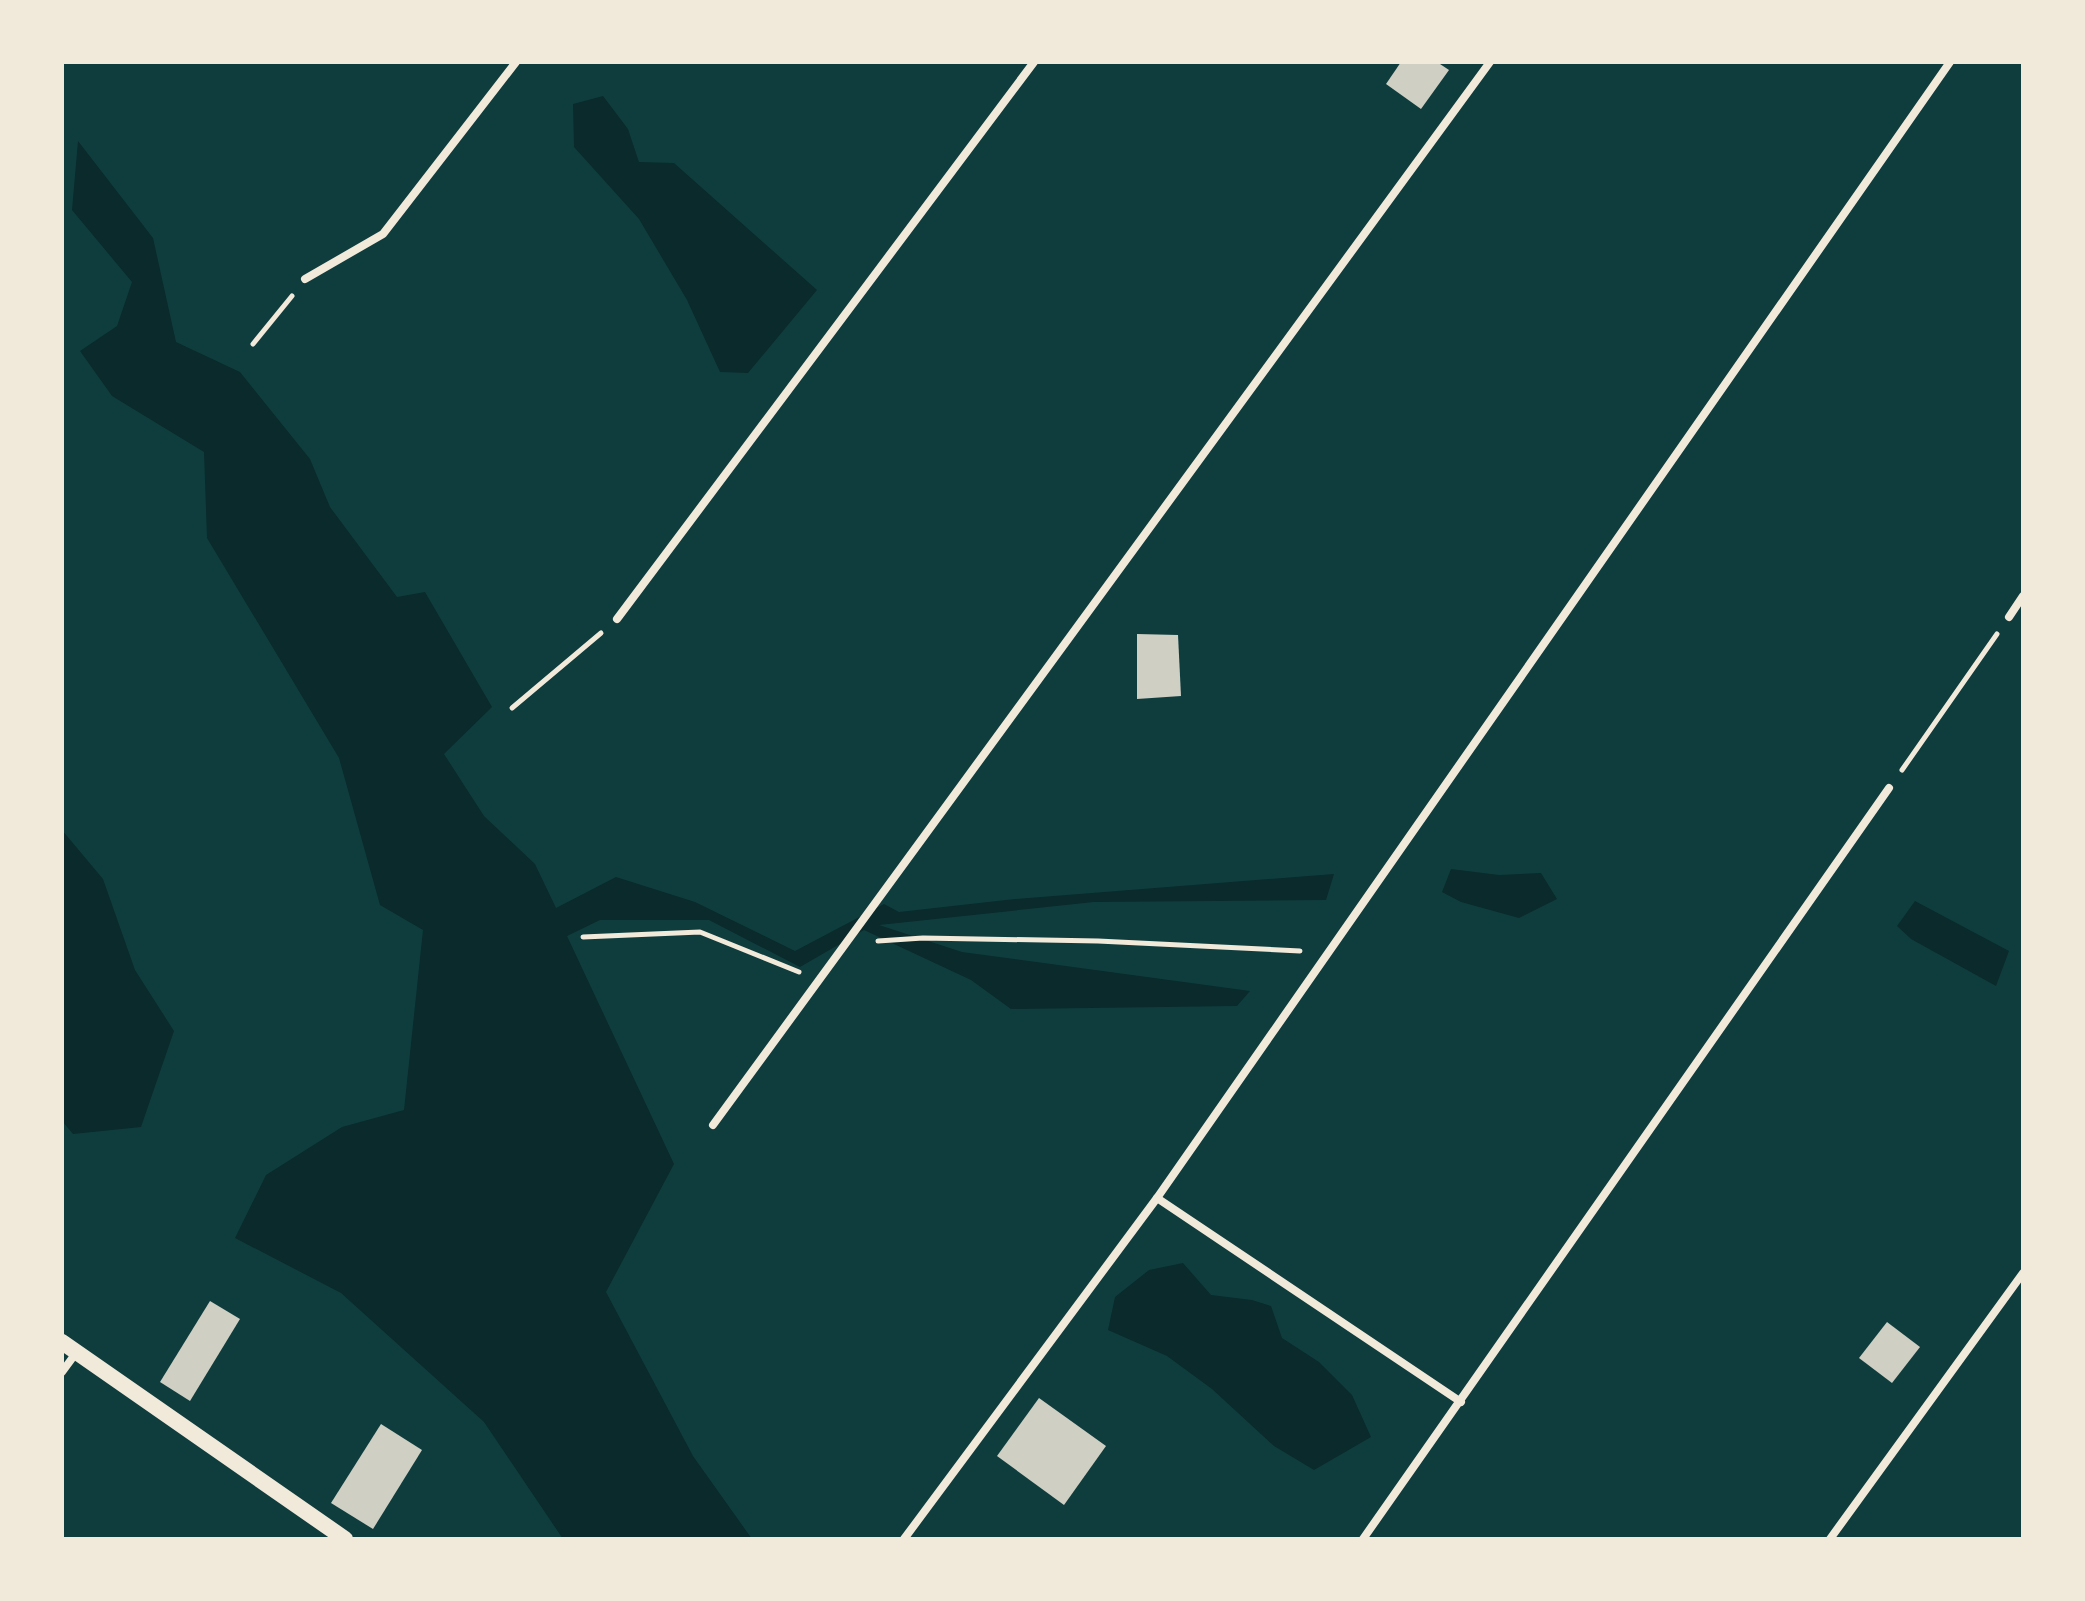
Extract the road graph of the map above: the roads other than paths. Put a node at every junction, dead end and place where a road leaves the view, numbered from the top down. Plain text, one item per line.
1 (516, 62) edge
2 (1034, 62) edge
3 (1490, 62) edge
4 (1950, 62) edge
5 (305, 279) road end
6 (2023, 596) edge
7 (2009, 617) road end
8 (617, 619) road end
9 (1889, 788) road end
10 (713, 1125) dead end
11 (1157, 1198) junction
12 (2023, 1273) edge
13 (62, 1342) edge
14 (76, 1353) junction
15 (62, 1372) edge
16 (1461, 1402) junction
17 (345, 1539) edge
18 (904, 1539) edge
19 (1363, 1539) edge
20 (1830, 1539) edge

1 - 5 street
2 - 8 street
3 - 10 street
4 - 11 street
6 - 7 street
9 - 16 street
11 - 16 street
11 - 18 street
12 - 20 street
13 - 14 main road
14 - 15 street
14 - 17 main road
16 - 19 street

